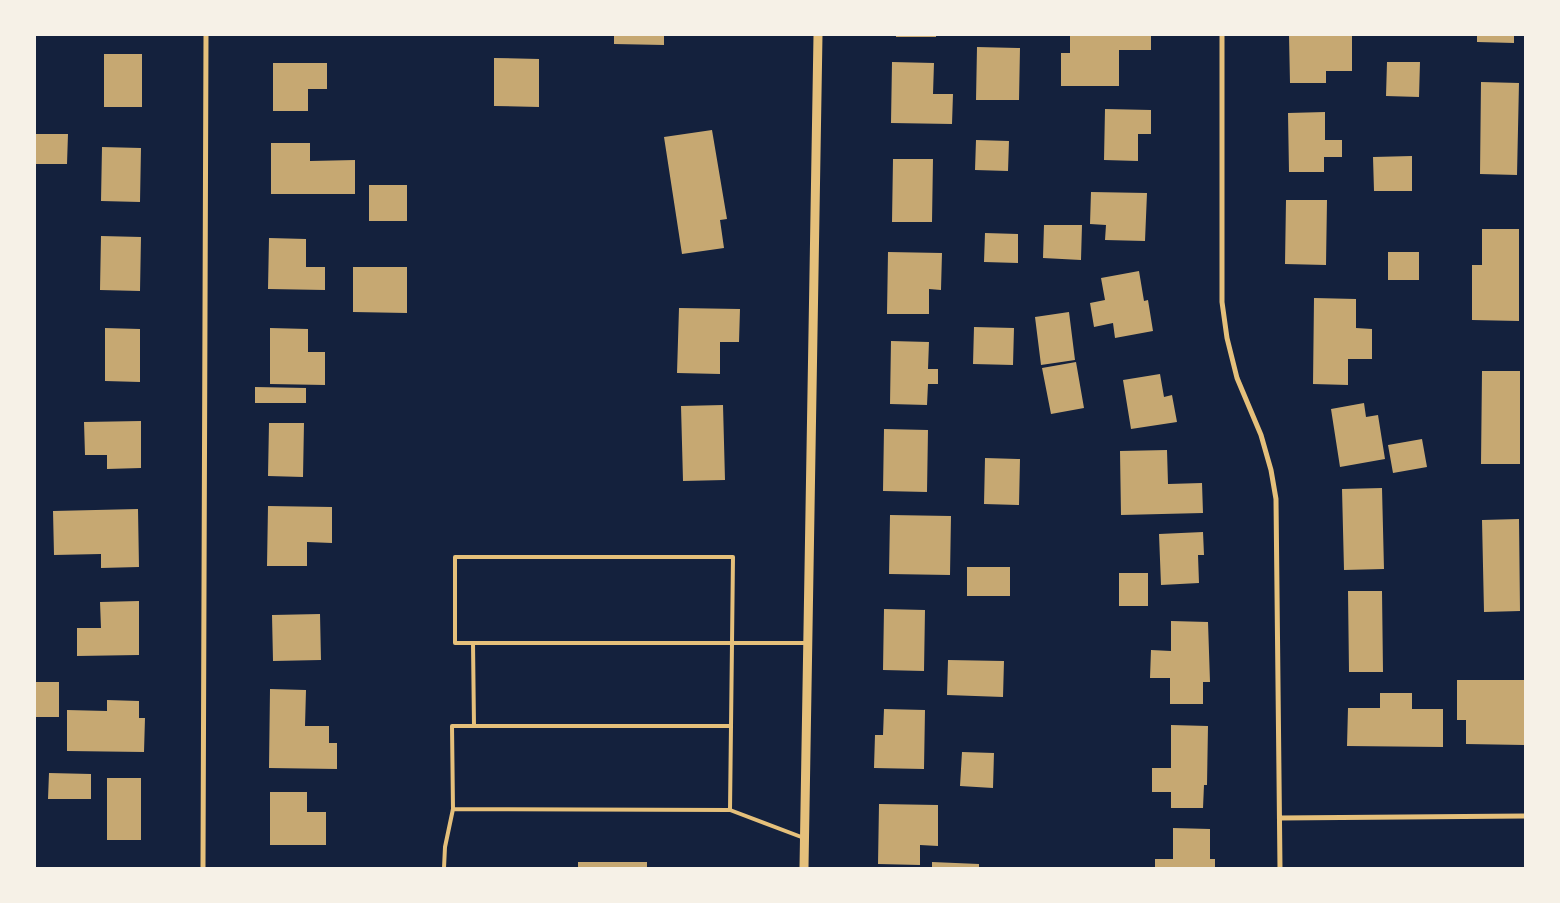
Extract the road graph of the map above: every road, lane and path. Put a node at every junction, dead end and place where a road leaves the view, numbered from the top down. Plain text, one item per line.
1 (206, 35) edge
2 (818, 35) edge
3 (1222, 35) edge
4 (473, 643) junction
5 (732, 643) junction
6 (807, 643) junction
7 (474, 726) junction
8 (731, 726) junction
9 (453, 809) junction
10 (730, 810) junction
11 (1525, 816) edge
12 (1280, 818) junction
13 (804, 838) junction
14 (203, 868) edge
15 (444, 868) edge
16 (804, 868) edge
17 (1280, 868) edge

1 - 14 street
2 - 6 street
3 - 12 street
4 - 5 lane
4 - 5 lane
4 - 7 lane
5 - 6 lane
5 - 8 lane
6 - 13 street
7 - 8 lane
7 - 9 lane
8 - 10 lane
9 - 10 lane
9 - 15 lane
10 - 13 lane
11 - 12 street
12 - 17 street
13 - 16 street

